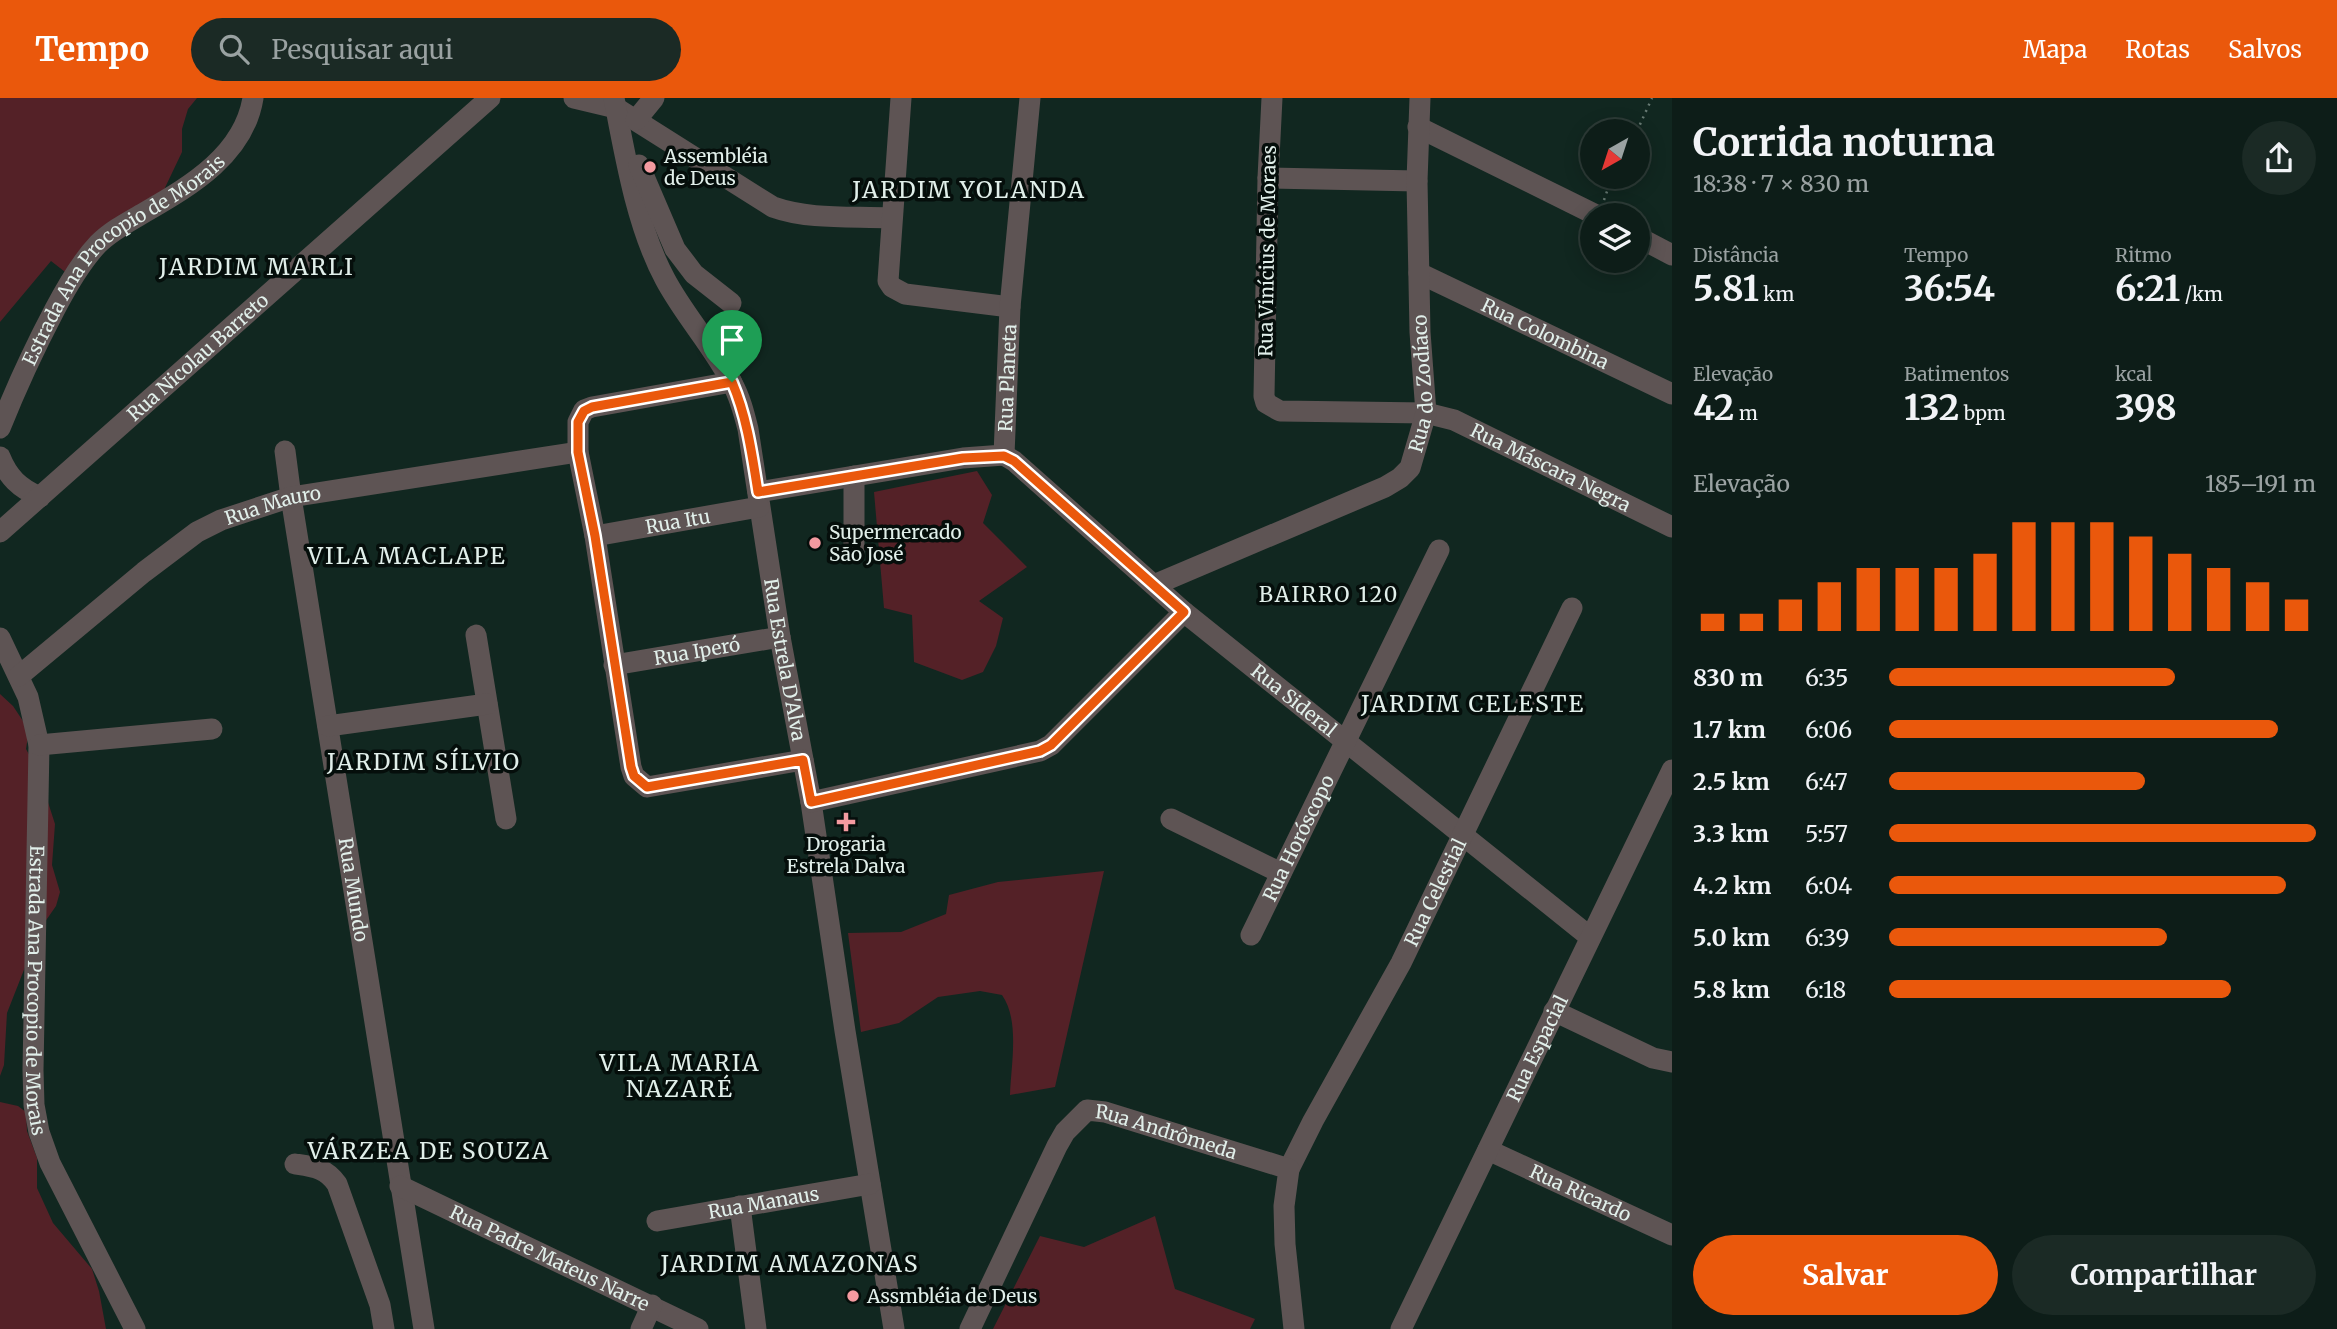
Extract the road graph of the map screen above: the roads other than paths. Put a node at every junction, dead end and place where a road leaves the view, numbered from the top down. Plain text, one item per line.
1 (253, 98) edge
2 (489, 98) edge
3 (575, 98) edge
4 (654, 98) edge
5 (901, 98) edge
6 (1030, 98) edge
7 (1272, 98) edge
8 (1420, 98) edge
9 (615, 103) edge
10 (636, 120) junction
11 (1418, 127) junction
12 (624, 147) junction
13 (1268, 178) junction
14 (1417, 181) junction
15 (1584, 203) edge
16 (891, 218) junction
17 (1650, 243) edge
18 (1672, 255) edge
19 (1419, 273) junction
20 (731, 303) dead end
21 (1010, 307) junction
22 (732, 382) junction
23 (1672, 394) edge
24 (1266, 403) joint
25 (1426, 413) junction
26 (0, 428) edge
27 (285, 451) dead end
28 (578, 452) junction
29 (1004, 456) junction
30 (0, 457) edge
31 (854, 477) junction
32 (40, 497) junction
33 (291, 497) junction
34 (759, 499) junction
35 (1672, 527) edge
36 (0, 532) edge
37 (595, 536) junction
38 (1439, 550) dead end
39 (854, 553) dead end
40 (1154, 585) junction
41 (1572, 608) dead end
42 (1184, 612) junction
43 (477, 635) dead end
44 (780, 637) junction
45 (0, 638) edge
46 (614, 665) junction
47 (19, 676) junction
48 (487, 704) junction
49 (328, 726) junction
50 (212, 729) dead end
51 (1346, 741) junction
52 (39, 745) junction
53 (803, 760) junction
54 (1672, 770) edge
55 (811, 802) junction
56 (506, 819) dead end
57 (1171, 819) dead end
58 (1462, 835) junction
59 (1282, 873) junction
60 (1251, 935) dead end
61 (1590, 937) junction
62 (1554, 1011) junction
63 (1672, 1062) edge
64 (1488, 1150) junction
65 (295, 1164) dead end
66 (1289, 1169) junction
67 (870, 1184) junction
68 (400, 1186) junction
69 (740, 1206) junction
70 (657, 1221) dead end
71 (1672, 1235) edge
72 (652, 1306) junction
73 (135, 1329) edge
74 (384, 1329) edge
75 (424, 1329) edge
76 (641, 1329) edge
77 (698, 1329) edge
78 (756, 1329) edge
79 (894, 1329) edge
80 (970, 1329) edge
81 (1294, 1329) edge
82 (1401, 1329) edge

1 - 26 street, Estrada Ana Procopio de Morais
2 - 32 street, Rua Nicolau Barreto
3 - 9 street
4 - 10 street
5 - 16 street
6 - 21 street, Rua Planeta
7 - 13 street, Rua Vinícius de Moraes
8 - 11 street, Rua do Zodíaco
9 - 10 street
9 - 12 street, Rua Estrela D'Alva
10 - 16 street
11 - 14 street, Rua do Zodíaco
11 - 15 street
12 - 20 street
12 - 22 street, Rua Estrela D'Alva
13 - 14 street
13 - 24 street, Rua Vinícius de Moraes
14 - 19 street, Rua do Zodíaco
16 - 21 street
17 - 18 street
19 - 23 street, Rua Colombina
19 - 25 street, Rua do Zodíaco
21 - 29 street, Rua Planeta
22 - 28 street
22 - 34 street, Rua Estrela D'Alva
24 - 25 street, Rua Máscara Negra
25 - 35 street, Rua Máscara Negra
25 - 40 street, Rua do Zodíaco
27 - 33 street, Rua Mundo
28 - 33 street, Rua Mauro
28 - 37 street
29 - 31 street, Rua Planeta
29 - 40 street, Rua Sideral
30 - 32 street
31 - 34 street, Rua Planeta
31 - 39 street
32 - 36 street, Rua Nicolau Barreto
33 - 47 street, Rua Mauro
33 - 49 street, Rua Mundo
34 - 37 street, Rua Itu
34 - 44 street, Rua Estrela D'Alva
37 - 46 street
38 - 51 street, Rua Horóscopo
40 - 42 street, Rua Sideral
41 - 58 street, Rua Celestial
42 - 51 street, Rua Sideral
42 - 55 street
43 - 48 street
44 - 46 street, Rua Iperó
44 - 53 street, Rua Estrela D'Alva
45 - 47 street, Estrada Ana Procopio de Morais
46 - 53 street
47 - 52 street, Estrada Ana Procopio de Morais
48 - 49 street
48 - 56 street
49 - 68 street, Rua Mundo
50 - 52 street
51 - 58 street, Rua Sideral
51 - 59 street, Rua Horóscopo
52 - 73 street, Estrada Ana Procopio de Morais
53 - 55 street, Rua Estrela D'Alva
54 - 61 street, Rua Espacial
55 - 67 street, Rua Estrela D'Alva
57 - 59 street
58 - 61 street, Rua Sideral
58 - 66 street, Rua Celestial
59 - 60 street, Rua Horóscopo
61 - 62 street, Rua Espacial
62 - 63 street
62 - 64 street, Rua Espacial
64 - 71 street, Rua Ricardo
64 - 82 street, Rua Espacial
65 - 74 street
66 - 80 street, Rua Andrômeda
66 - 81 street
67 - 69 street, Rua Manaus
67 - 79 street, Rua Estrela D'Alva
68 - 72 street, Rua Padre Mateus Narre
68 - 75 street, Rua Mundo
69 - 70 street, Rua Manaus
69 - 78 street
72 - 76 street
72 - 77 street, Rua Padre Mateus Narre

